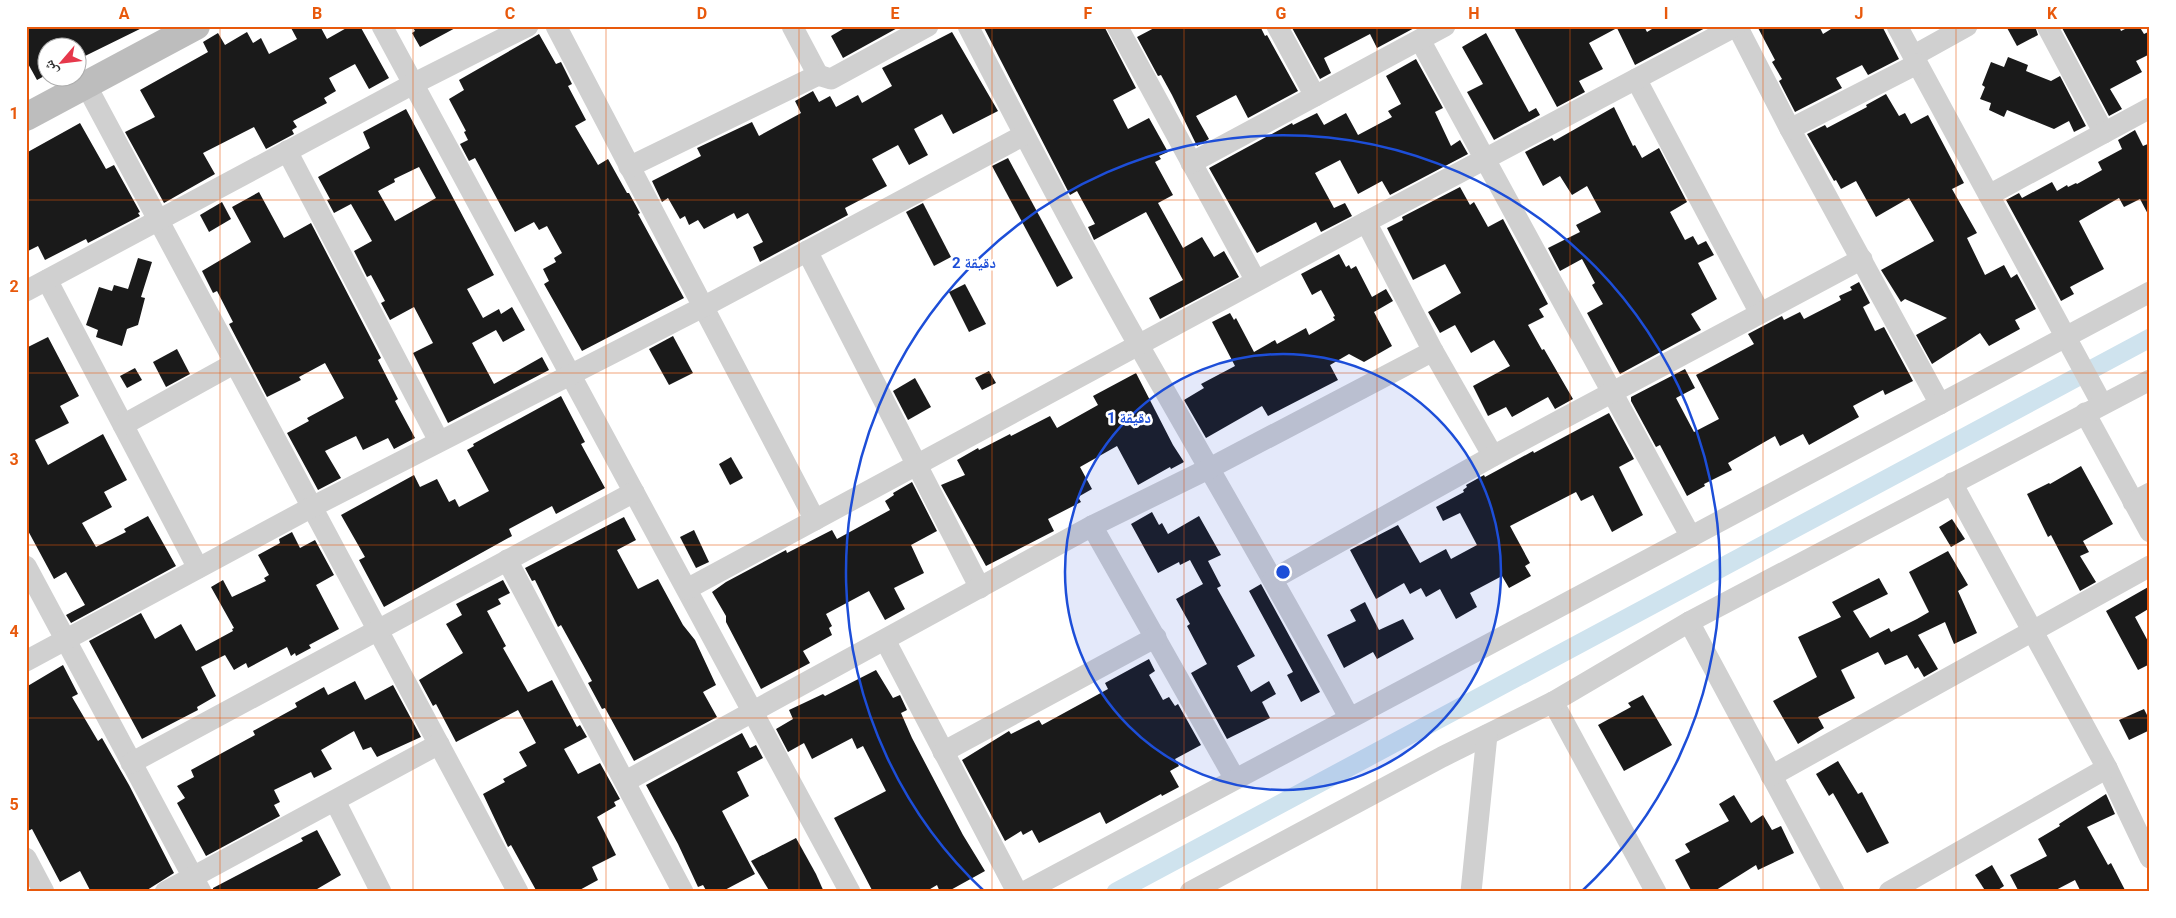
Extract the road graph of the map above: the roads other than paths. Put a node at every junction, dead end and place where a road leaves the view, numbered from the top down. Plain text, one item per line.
1 (196, 26) edge
2 (382, 26) edge
3 (528, 26) edge
4 (556, 26) edge
5 (792, 26) edge
6 (928, 26) edge
7 (968, 26) edge
8 (1117, 26) edge
9 (1277, 26) edge
10 (1445, 26) edge
11 (1736, 26) edge
12 (1896, 26) edge
13 (1968, 26) edge
14 (2047, 26) edge
15 (1420, 40) junction
16 (1915, 60) junction
17 (818, 75) junction
18 (1636, 79) junction
19 (414, 84) junction
20 (88, 85) edge
21 (82, 88) edge
22 (87, 88) edge
23 (1315, 96) junction
24 (2150, 108) edge
25 (26, 118) edge
26 (1790, 129) junction
27 (2104, 133) junction
28 (1024, 135) junction
29 (287, 152) junction
30 (1485, 158) junction
31 (1191, 163) junction
32 (629, 167) junction
33 (1989, 194) junction
34 (158, 221) junction
35 (1366, 222) junction
36 (807, 251) junction
37 (1862, 259) junction
38 (47, 280) junction
39 (1256, 281) junction
40 (26, 291) edge
41 (2150, 292) edge
42 (703, 307) junction
43 (1760, 313) junction
44 (2067, 337) junction
45 (1138, 344) junction
46 (1433, 351) junction
47 (235, 363) junction
48 (570, 374) junction
49 (2150, 380) edge
50 (1612, 393) junction
51 (1940, 404) junction
52 (2096, 407) junction
53 (123, 425) junction
54 (439, 441) junction
55 (1493, 456) junction
56 (917, 464) junction
57 (1210, 468) junction
58 (1952, 483) junction
59 (634, 492) junction
60 (2142, 498) edge
61 (312, 508) junction
62 (815, 520) junction
63 (1092, 526) junction
64 (2150, 532) edge
65 (1691, 536) junction
66 (508, 560) junction
67 (26, 566) edge
68 (2150, 566) edge
69 (198, 568) junction
70 (1273, 579) junction
71 (980, 588) junction
72 (687, 589) junction
73 (1689, 622) junction
74 (378, 630) junction
75 (2032, 631) junction
76 (1156, 637) junction
77 (65, 640) junction
78 (885, 640) junction
79 (26, 661) edge
80 (1554, 702) junction
81 (753, 712) junction
82 (1349, 717) junction
83 (1487, 735) junction
84 (439, 744) junction
85 (943, 752) junction
86 (131, 763) junction
87 (2107, 768) junction
88 (1771, 776) junction
89 (1235, 780) junction
90 (626, 781) junction
91 (335, 801) junction
92 (26, 858) edge
93 (2150, 858) edge
94 (197, 884) edge
95 (44, 892) edge
96 (165, 892) edge
97 (381, 892) edge
98 (518, 892) edge
99 (683, 892) edge
100 (850, 892) edge
101 (1017, 892) edge
102 (1024, 892) edge
103 (1190, 892) edge
104 (1470, 892) edge
105 (1656, 892) edge
106 (1834, 892) edge
107 (1889, 892) edge

1 - 20 street
2 - 19 street
3 - 19 street
4 - 32 street
5 - 17 street
6 - 17 street
7 - 28 street
8 - 31 street
9 - 23 street
10 - 15 street
11 - 18 street
11 - 26 street
12 - 16 street
13 - 16 street
14 - 27 street
15 - 23 street
15 - 30 street
16 - 26 street
16 - 33 street
17 - 32 street
18 - 30 street
18 - 43 street
19 - 29 street
19 - 48 street
21 - 25 street
22 - 34 street
23 - 31 street
24 - 27 street
26 - 37 street
27 - 33 street
28 - 36 street
28 - 45 street
29 - 34 street
29 - 54 street
30 - 35 street
30 - 50 street
31 - 39 street
32 - 42 street
33 - 44 street
34 - 38 street
34 - 47 street
35 - 39 street
35 - 46 street
36 - 42 street
36 - 56 street
37 - 43 street
37 - 51 street
38 - 40 street
38 - 53 street
39 - 45 street
41 - 44 street
42 - 48 street
42 - 62 street
43 - 50 street
44 - 51 street
44 - 52 street
45 - 56 street
45 - 57 street
46 - 55 street
46 - 57 street
47 - 53 street
47 - 61 street
48 - 54 street
48 - 59 street
49 - 52 street
50 - 55 street
50 - 65 street
51 - 65 street
52 - 58 street
52 - 60 street
53 - 69 street
54 - 61 street
55 - 70 street
56 - 62 street
56 - 71 street
57 - 63 street
57 - 70 street
58 - 73 street
58 - 75 street
59 - 66 street
59 - 72 street
60 - 64 street
61 - 69 street
61 - 74 street
62 - 72 street
63 - 71 street
63 - 76 street
65 - 82 street
66 - 74 street
66 - 90 street
67 - 77 street
68 - 75 street
69 - 77 street
70 - 82 street
71 - 78 street
72 - 81 street
73 - 80 street
73 - 88 street
74 - 84 street
74 - 86 street
75 - 87 street
75 - 88 street
76 - 85 street
76 - 89 street
77 - 79 street
77 - 86 street
78 - 81 street
78 - 85 street
80 - 83 street
80 - 105 street
81 - 90 street
81 - 100 street
82 - 89 street
83 - 103 street
83 - 104 street
84 - 91 street
84 - 98 street
85 - 101 street
86 - 94 street
87 - 93 street
87 - 107 street
88 - 106 street
89 - 102 street
90 - 99 street
91 - 94 street
91 - 97 street
92 - 95 street
94 - 96 street

